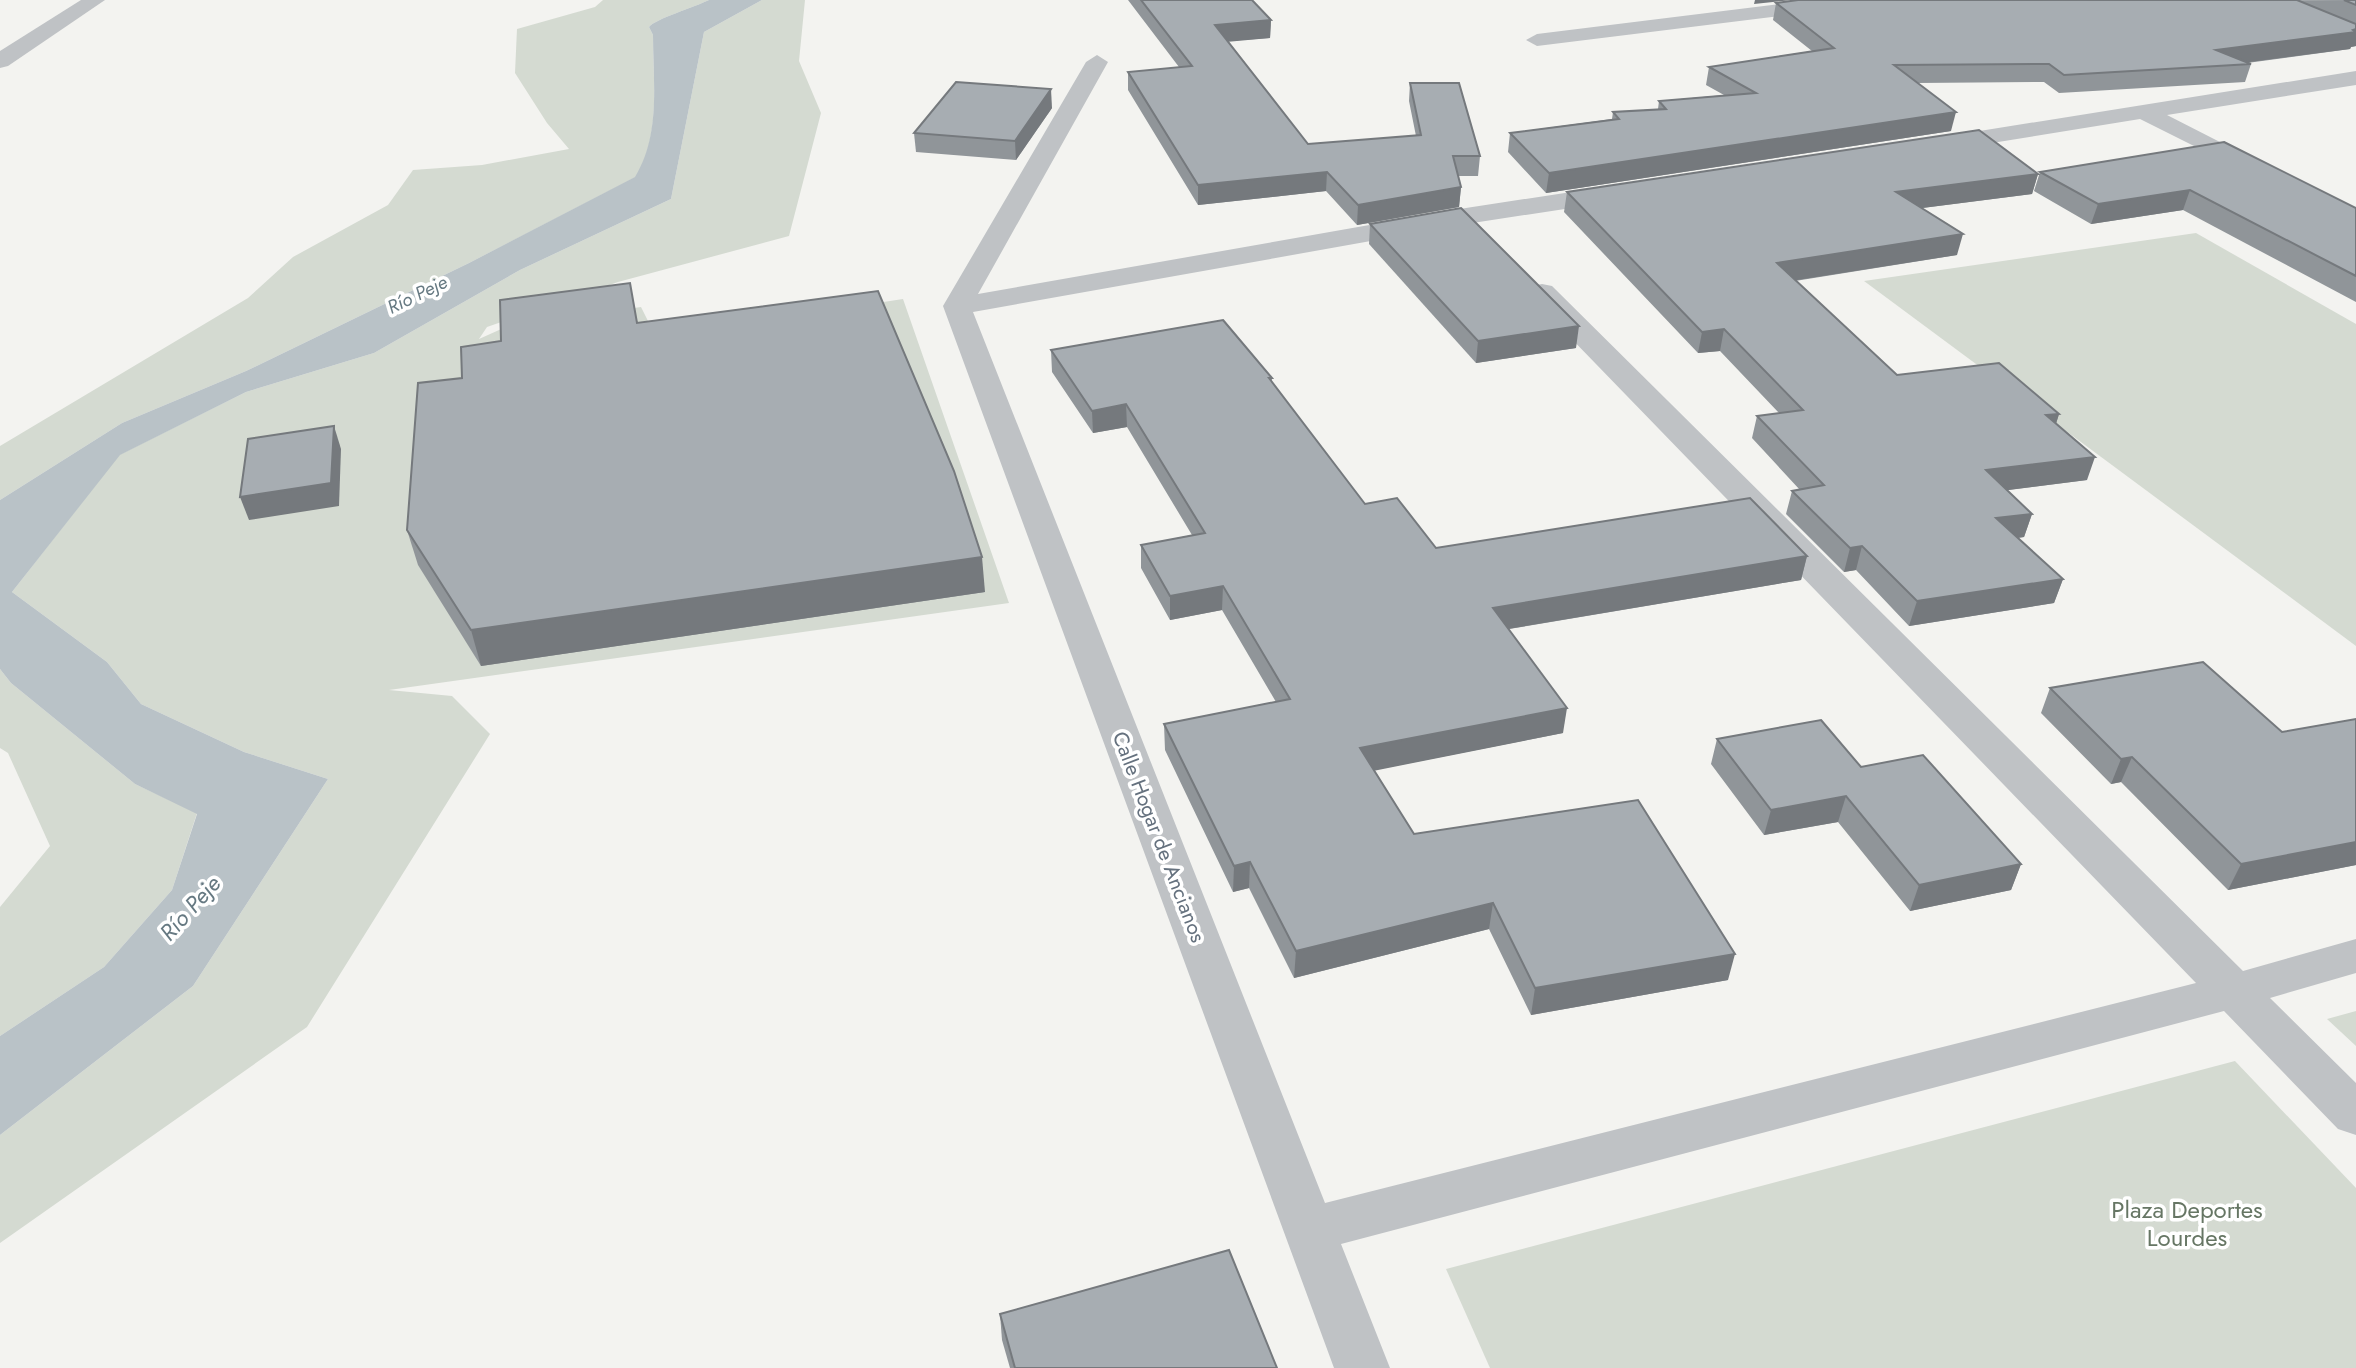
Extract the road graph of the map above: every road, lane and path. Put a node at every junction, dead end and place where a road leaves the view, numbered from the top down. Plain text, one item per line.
1 (95, 0) edge
2 (1862, 0) edge
3 (1537, 40) dead end
4 (0, 61) edge
5 (1097, 62) dead end
6 (2356, 78) edge
7 (2145, 113) junction
8 (1914, 148) edge
9 (2269, 177) edge
10 (1643, 189) edge
11 (1466, 215) junction
12 (957, 306) junction
13 (2356, 956) edge
14 (2233, 991) junction
15 (2356, 1115) edge
16 (1308, 1230) junction
17 (1362, 1368) edge

1 - 4 street
2 - 3 street
5 - 12 street
6 - 7 street
7 - 8 street
7 - 9 street
10 - 11 street
11 - 12 street
11 - 14 street
12 - 16 street, Calle Hogar de Ancianos
13 - 14 street
14 - 15 street
14 - 16 street
16 - 17 street, Calle Hogar de Ancianos

